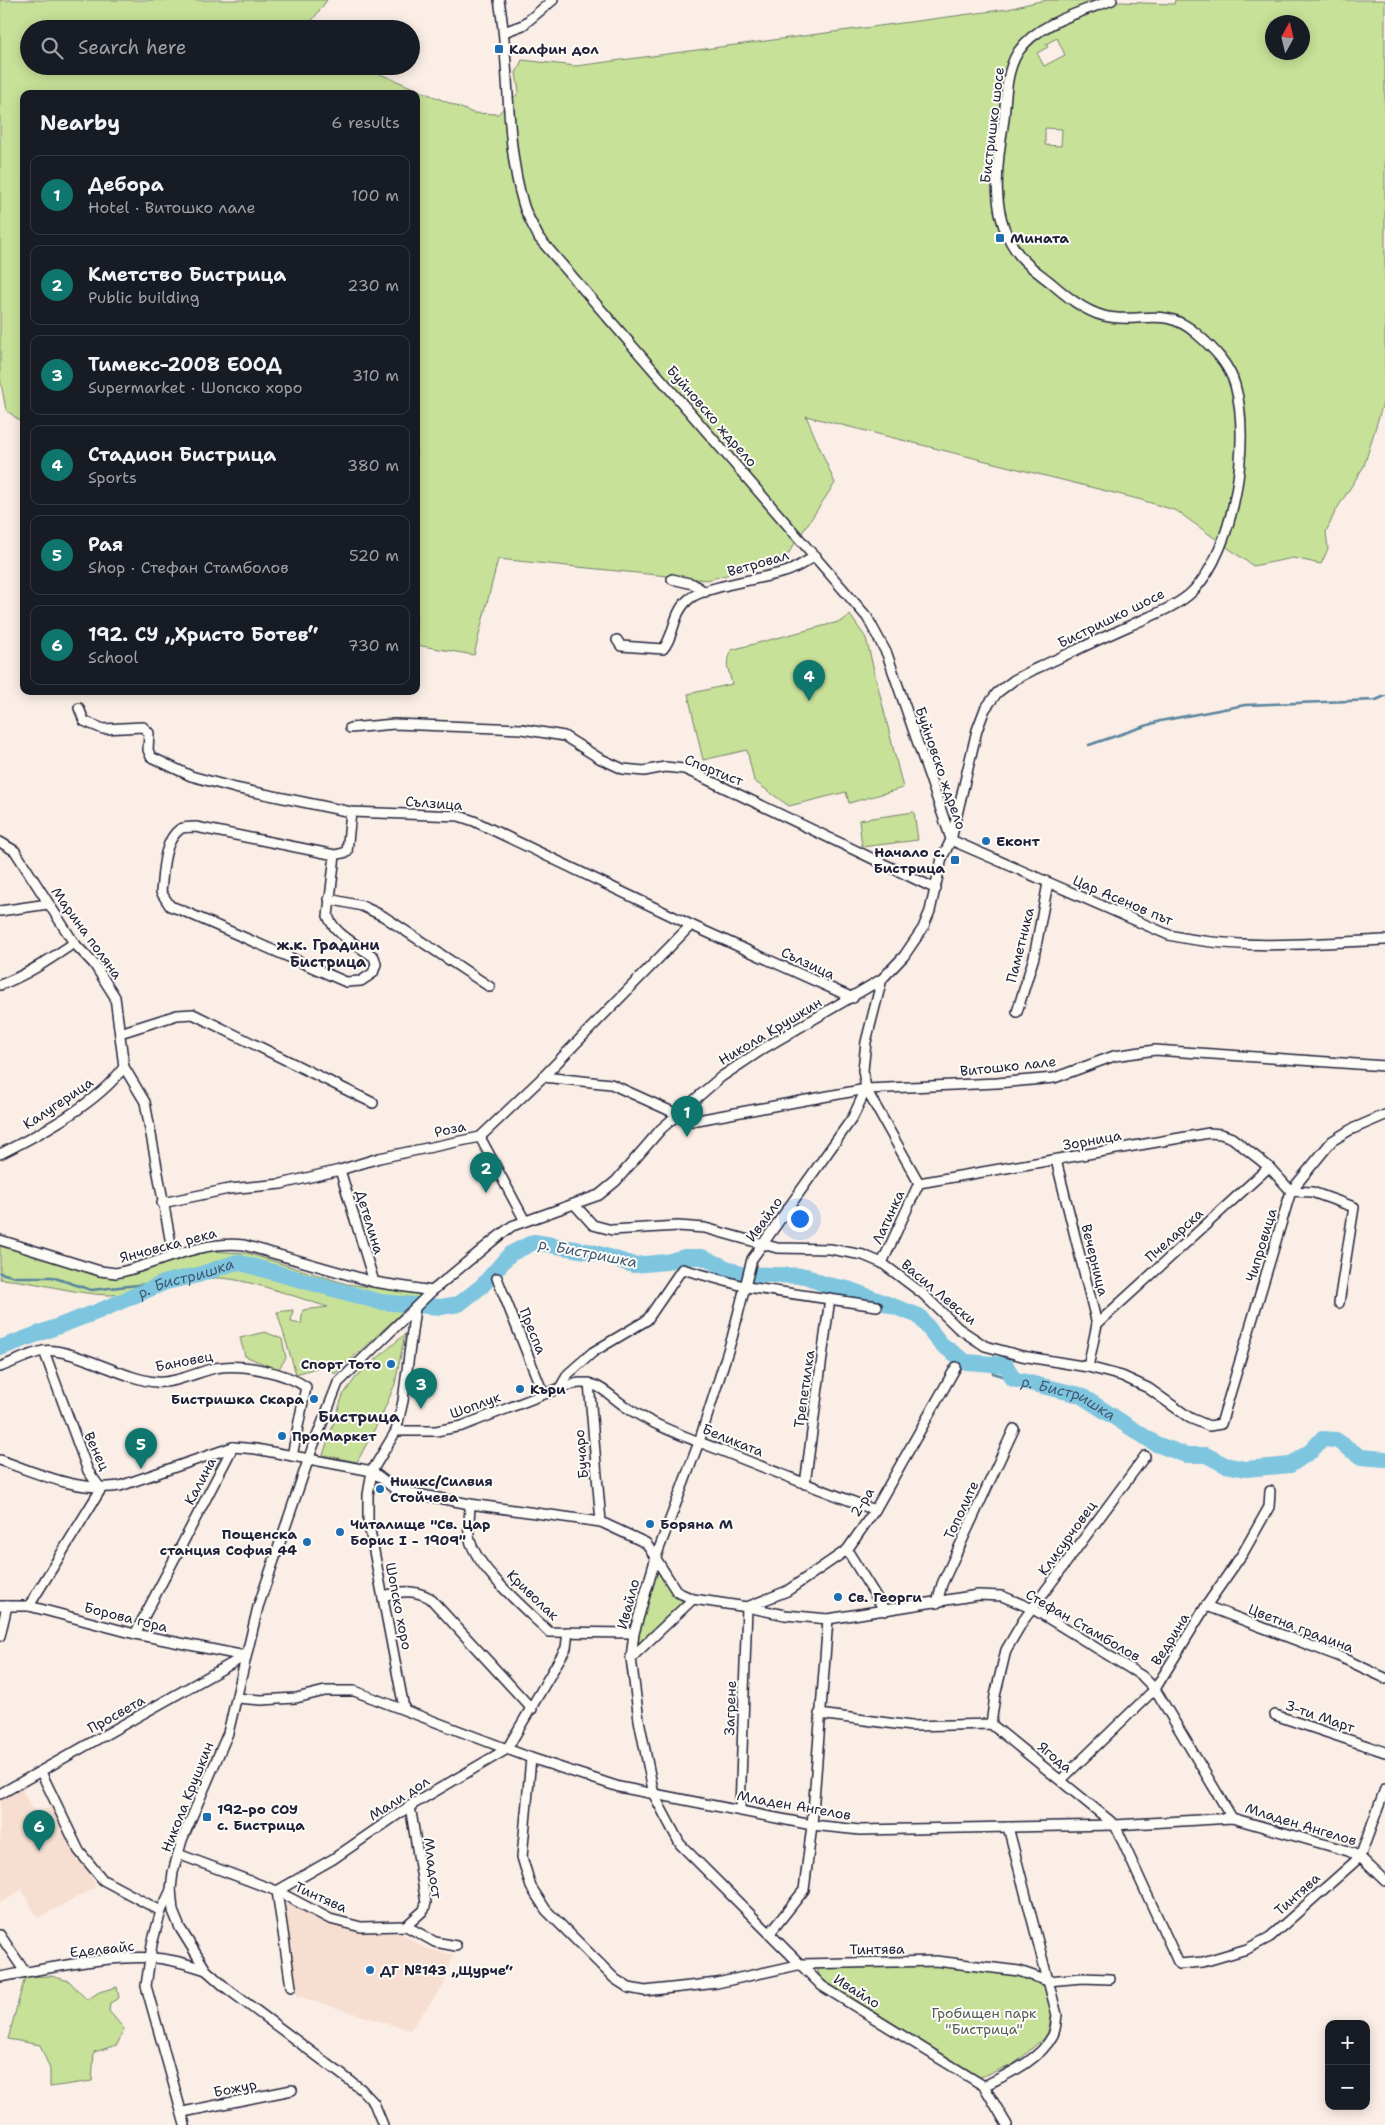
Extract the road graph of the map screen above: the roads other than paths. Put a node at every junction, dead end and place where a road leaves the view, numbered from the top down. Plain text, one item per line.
1 (498, 0) edge
2 (553, 0) edge
3 (1112, 0) edge
4 (504, 32) junction
5 (816, 556) junction
6 (672, 579) dead end
7 (705, 592) junction
8 (616, 640) dead end
9 (79, 708) dead end
10 (350, 728) dead end
11 (352, 812) junction
12 (951, 840) junction
13 (0, 842) edge
14 (335, 855) junction
15 (1048, 883) junction
16 (936, 889) junction
17 (329, 899) junction
18 (48, 904) junction
19 (0, 912) edge
20 (691, 924) junction
21 (1385, 940) edge
22 (74, 943) junction
23 (882, 979) junction
24 (0, 984) edge
25 (490, 987) dead end
26 (853, 998) junction
27 (1017, 1012) dead end
28 (120, 1033) junction
29 (1385, 1066) edge
30 (124, 1068) junction
31 (543, 1077) junction
32 (866, 1089) junction
33 (373, 1103) dead end
34 (677, 1114) junction
35 (1385, 1116) edge
36 (692, 1121) dead end
37 (480, 1137) junction
38 (0, 1154) edge
39 (1056, 1160) junction
40 (1269, 1167) junction
41 (340, 1170) junction
42 (919, 1183) junction
43 (1291, 1191) junction
44 (162, 1204) junction
45 (574, 1205) junction
46 (524, 1221) junction
47 (0, 1240) edge
48 (762, 1245) junction
49 (172, 1256) junction
50 (882, 1263) junction
51 (497, 1278) dead end
52 (374, 1282) junction
53 (747, 1287) junction
54 (430, 1293) junction
55 (830, 1298) junction
56 (1339, 1303) dead end
57 (877, 1306) dead end
58 (415, 1308) junction
59 (1097, 1324) junction
60 (44, 1351) junction
61 (0, 1367) edge
62 (956, 1367) dead end
63 (1088, 1367) junction
64 (588, 1383) junction
65 (560, 1388) junction
66 (543, 1394) junction
67 (1222, 1424) joint
68 (1014, 1429) dead end
69 (396, 1431) junction
70 (699, 1442) junction
71 (233, 1447) junction
72 (292, 1456) junction
73 (1145, 1456) dead end
74 (308, 1459) junction
75 (0, 1460) edge
76 (372, 1471) junction
77 (805, 1484) junction
78 (101, 1489) junction
79 (1270, 1491) dead end
80 (470, 1504) junction
81 (875, 1510) junction
82 (601, 1522) junction
83 (847, 1550) junction
84 (656, 1557) junction
85 (383, 1596) junction
86 (693, 1600) junction
87 (937, 1603) junction
88 (3, 1606) edge
89 (30, 1606) junction
90 (1206, 1606) junction
91 (747, 1607) junction
92 (1033, 1609) junction
93 (884, 1611) junction
94 (828, 1619) junction
95 (568, 1632) junction
96 (634, 1633) junction
97 (135, 1634) junction
98 (0, 1636) edge
99 (245, 1656) junction
100 (631, 1658) junction
101 (1385, 1678) edge
102 (1155, 1689) junction
103 (237, 1698) junction
104 (404, 1708) junction
105 (532, 1709) junction
106 (819, 1714) junction
107 (1275, 1715) dead end
108 (991, 1724) junction
109 (507, 1749) junction
110 (1385, 1752) edge
111 (531, 1758) junction
112 (41, 1772) junction
113 (1061, 1780) junction
114 (1385, 1790) edge
115 (0, 1794) edge
116 (654, 1795) junction
117 (410, 1806) junction
118 (740, 1809) junction
119 (1232, 1818) junction
120 (812, 1825) junction
121 (1116, 1825) junction
122 (1008, 1827) junction
123 (178, 1854) junction
124 (1360, 1857) junction
125 (1385, 1880) edge
126 (171, 1889) junction
127 (277, 1891) junction
128 (161, 1911) junction
129 (406, 1926) junction
130 (770, 1933) junction
131 (0, 1935) edge
132 (456, 1946) dead end
133 (149, 1958) junction
134 (802, 1964) junction
135 (1179, 1964) joint
136 (206, 1970) junction
137 (25, 1972) junction
138 (0, 1977) edge
139 (1110, 1980) dead end
140 (1048, 1981) junction
141 (291, 1987) dead end
142 (984, 2086) junction
143 (292, 2090) dead end
144 (183, 2112) junction
145 (185, 2125) edge
146 (383, 2125) edge
147 (1007, 2125) edge

1 - 4 street, Буйновско ждрело
2 - 4 street
3 - 12 street, Бистришко шосе
4 - 5 street, Буйновско ждрело
5 - 7 street, Ветровал
5 - 12 street, Буйновско ждрело
6 - 7 street
7 - 8 street, Ветровал
9 - 11 street, Сълзица
10 - 16 street, Спортист
11 - 14 street
11 - 20 street, Сълзица
12 - 15 street, Цар Асенов път
12 - 16 street, Никола Крушкин
13 - 18 street, Марина поляна
14 - 17 street
14 - 17 street
15 - 21 street, Цар Асенов път
15 - 27 street, Паметника
16 - 23 street, Никола Крушкин
17 - 25 street
18 - 19 street
18 - 22 street, Марина поляна
20 - 26 street, Сълзица
20 - 31 street, Роза
22 - 24 street
22 - 28 street, Марина поляна
23 - 26 street, Никола Крушкин
23 - 32 street
26 - 34 street, Никола Крушкин
28 - 30 street, Марина поляна
28 - 33 street
29 - 32 street, Витошко лале
30 - 38 street, Калугерица
30 - 44 street, Марина поляна
31 - 34 street
31 - 37 street, Роза
32 - 36 street, Витошко лале
32 - 42 street
32 - 48 street, Ивайло
34 - 45 street, Никола Крушкин
35 - 43 street, Чипровица
37 - 41 street, Роза
37 - 46 street
39 - 40 street, Зорница
39 - 42 street, Зорница
39 - 59 street, Вечерница
40 - 43 street, Зорница
40 - 59 street, Пчеларска
41 - 44 street, Роза
41 - 52 street, Детелина
42 - 50 street, Латинка
43 - 56 street
43 - 67 street, Чипровица
44 - 49 street, Марина поляна
45 - 46 street, Никола Крушкин
45 - 48 street, Васил Левски
46 - 54 street, Никола Крушкин
47 - 49 street, Янчовска река
48 - 50 street, Васил Левски
48 - 53 street, Ивайло
49 - 52 street, Янчовска река
50 - 63 street, Васил Левски
51 - 66 street, Преспа
52 - 54 street, Янчовска река
53 - 55 street
53 - 65 street
53 - 70 street, Ивайло
54 - 58 street, Никола Крушкин
55 - 57 street
55 - 77 street, Трепетилка
58 - 69 street, Шопско хоро
58 - 74 street, Никола Крушкин
59 - 63 street, Вечерница
60 - 61 street, Бановец
60 - 72 street, Бановец
60 - 78 street, Венец
62 - 81 street, 2-ра
63 - 67 street, Васил Левски
64 - 65 street, Шоплук
64 - 70 street, Беликата
64 - 82 street, Бучаро
65 - 66 street, Шоплук
66 - 69 street, Шоплук
68 - 87 street, Тополите
69 - 76 street, Шопско хоро
70 - 77 street, Беликата
70 - 84 street, Ивайло
71 - 72 street, Стефан Стамболов
71 - 78 street, Стефан Стамболов
71 - 97 street, Калина
72 - 74 street, Стефан Стамболов
73 - 92 street, Клисурчовец
74 - 76 street, Стефан Стамболов
74 - 99 street, Никола Крушкин
75 - 78 street, Стефан Стамболов
76 - 80 street, Стефан Стамболов
76 - 85 street, Шопско хоро
77 - 81 street, Беликата
78 - 89 street, Венец
79 - 90 street, Ведрина
80 - 82 street, Стефан Стамболов
80 - 95 street, Криволак
81 - 83 street, 2-ра
82 - 84 street, Стефан Стамболов
83 - 91 street, 2-ра
83 - 93 street
84 - 86 street, Стефан Стамболов
84 - 96 street, Ивайло
85 - 104 street, Шопско хоро
85 - 105 street
86 - 91 street, Стефан Стамболов
86 - 100 street
87 - 92 street, Стефан Стамболов
87 - 93 street, Стефан Стамболов
88 - 89 street, Борова гора
88 - 98 street
89 - 97 street, Борова гора
90 - 101 street, Цветна градина
90 - 102 street, Ведрина
91 - 94 street, Стефан Стамболов
91 - 118 street, Загрене
92 - 102 street, Стефан Стамболов
92 - 108 street, Клисурчовец
93 - 94 street, Стефан Стамболов
94 - 106 street
95 - 96 street, Криволак
95 - 105 street, Мали дол
96 - 100 street, Ивайло
97 - 99 street, Борова гора
99 - 103 street, Никола Крушкин
99 - 112 street, Просвета
100 - 116 street, Ивайло
102 - 113 street, Ведрина
102 - 119 street, Стефан Стамболов
103 - 104 street, Младен Ангелов
103 - 123 street, Никола Крушкин
104 - 109 street, Младен Ангелов
105 - 109 street, Мали дол
106 - 108 street
106 - 120 street
107 - 110 street, 3-ти Март
108 - 113 street, Ягода
109 - 111 street, Младен Ангелов
109 - 117 street, Мали дол
111 - 116 street, Младен Ангелов
111 - 134 street, Тинтява
112 - 115 street, Просвета
112 - 128 street
113 - 121 street, Ягода
114 - 124 street, Тинтява
116 - 118 street, Младен Ангелов
116 - 130 street, Ивайло
117 - 127 street, Мали дол
117 - 129 street, Младост
118 - 120 street, Младен Ангелов
119 - 121 street, Младен Ангелов
119 - 124 street, Младен Ангелов
120 - 122 street, Младен Ангелов
120 - 130 street
121 - 122 street, Младен Ангелов
121 - 135 street, Ягода
122 - 140 street
123 - 126 street, Никола Крушкин
123 - 127 street, Тинтява
124 - 125 street
124 - 135 street, Тинтява
126 - 128 street
126 - 136 street, Никола Крушкин
127 - 129 street, Тинтява
127 - 141 street
128 - 133 street
129 - 132 street
130 - 134 street, Ивайло
131 - 137 street
133 - 136 street, Еделвайс
133 - 137 street, Еделвайс
133 - 144 street
134 - 140 street, Тинтява
134 - 142 street, Ивайло
136 - 146 street, Никола Крушкин
137 - 138 street, Еделвайс
139 - 140 street, Тинтява
140 - 142 street
142 - 147 street, Ивайло
143 - 144 street, Божур
144 - 145 street

